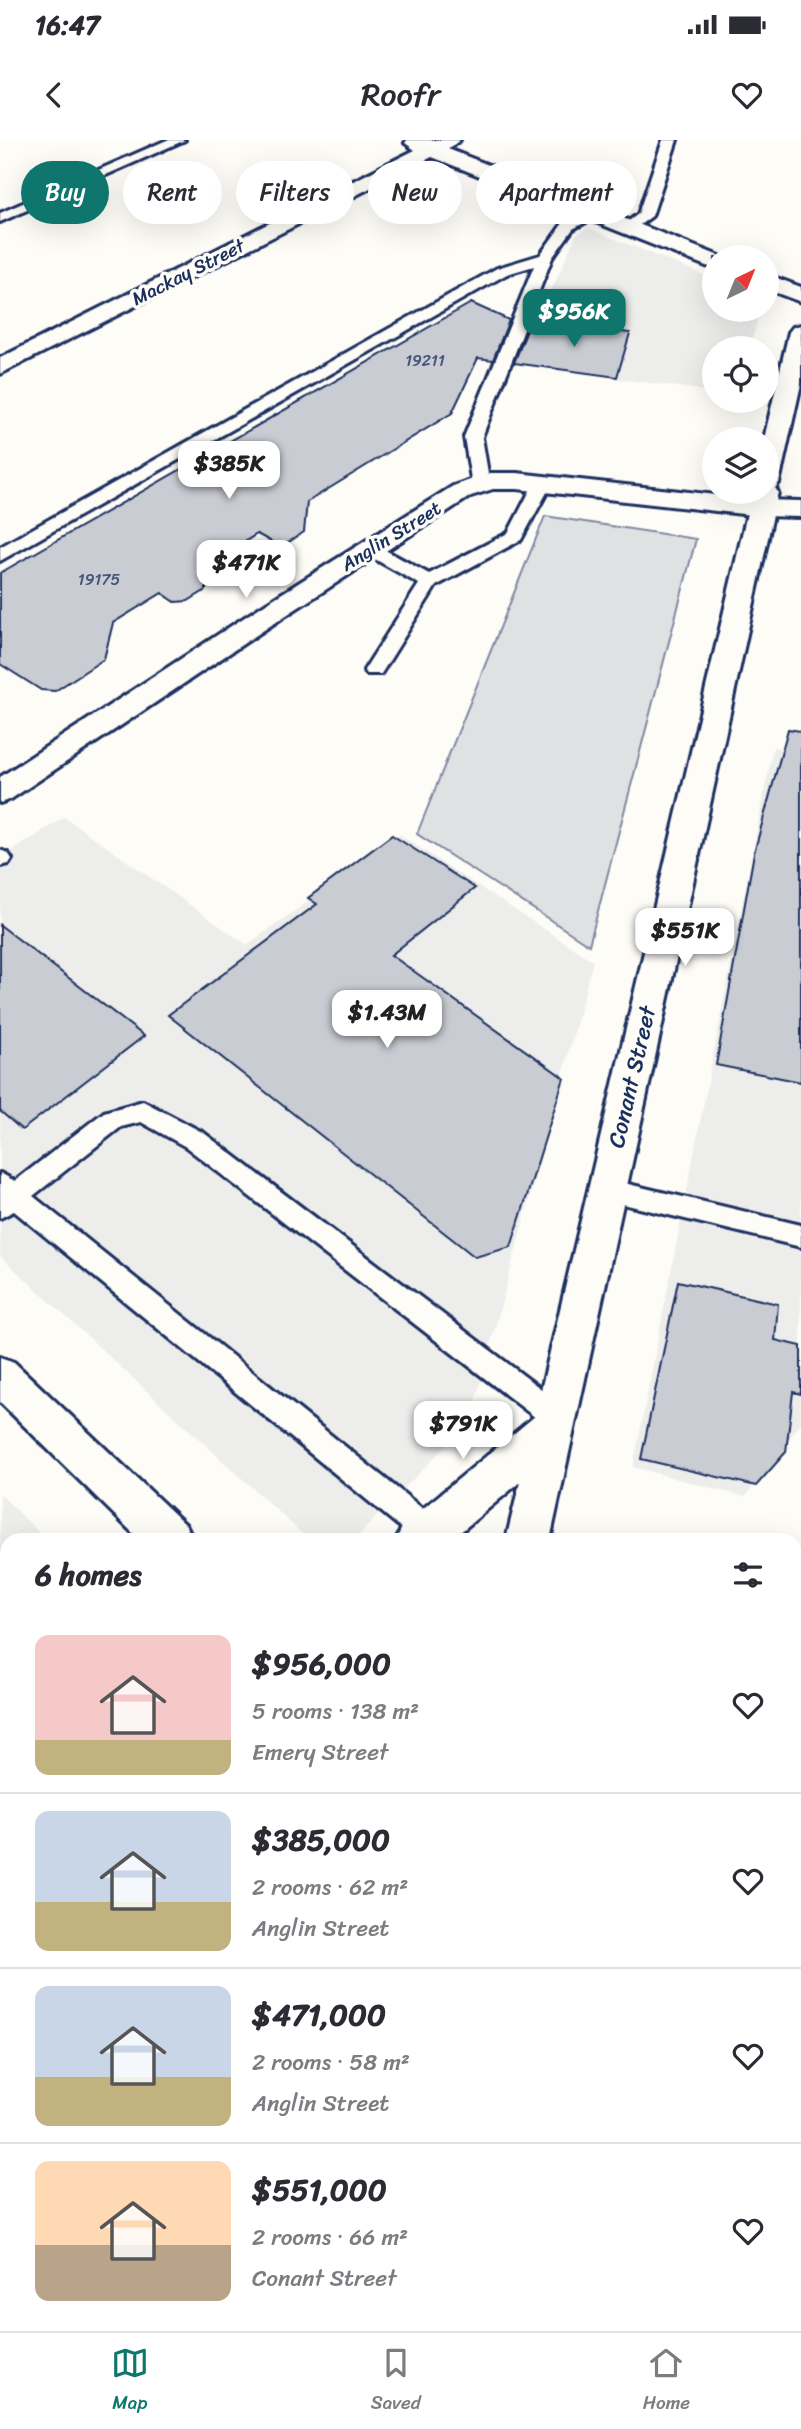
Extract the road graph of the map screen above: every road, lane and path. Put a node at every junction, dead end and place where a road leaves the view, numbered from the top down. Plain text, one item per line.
1 (178, 140) edge
2 (406, 140) edge
3 (670, 140) edge
4 (441, 145) edge
5 (477, 161) edge
6 (0, 219) edge
7 (572, 224) edge
8 (620, 224) edge
9 (628, 227) junction
10 (702, 256) edge
11 (545, 258) junction
12 (779, 286) edge
13 (801, 295) edge
14 (801, 332) edge
15 (0, 367) edge
16 (779, 428) edge
17 (543, 484) junction
18 (481, 485) junction
19 (702, 491) edge
20 (779, 500) edge
21 (762, 504) edge
22 (801, 509) edge
23 (370, 549) junction
24 (0, 555) edge
25 (429, 582) junction
26 (374, 670) dead end
27 (0, 792) edge
28 (607, 1190) junction
29 (5, 1196) edge
30 (801, 1236) edge
31 (0, 1375) edge
32 (553, 1423) junction
33 (164, 1533) edge
34 (421, 1533) edge
35 (425, 1533) edge
36 (529, 1533) edge

1 - 6 lane
2 - 4 street
3 - 9 lane
4 - 5 street
4 - 15 street, Mackay Street
7 - 11 lane
8 - 9 street
9 - 10 street
11 - 18 lane
11 - 24 lane
12 - 13 street
14 - 16 street, Conant Street
17 - 18 street, Anglin Street
17 - 19 street, Anglin Street
17 - 25 lane
18 - 23 street, Anglin Street
20 - 22 street, Anglin Street
21 - 28 street, Conant Street
23 - 25 lane
23 - 27 street, Anglin Street
25 - 26 lane
28 - 30 lane
28 - 32 street, Conant Street
29 - 32 lane
29 - 34 lane
31 - 33 street
32 - 35 street
32 - 36 street, Conant Street

